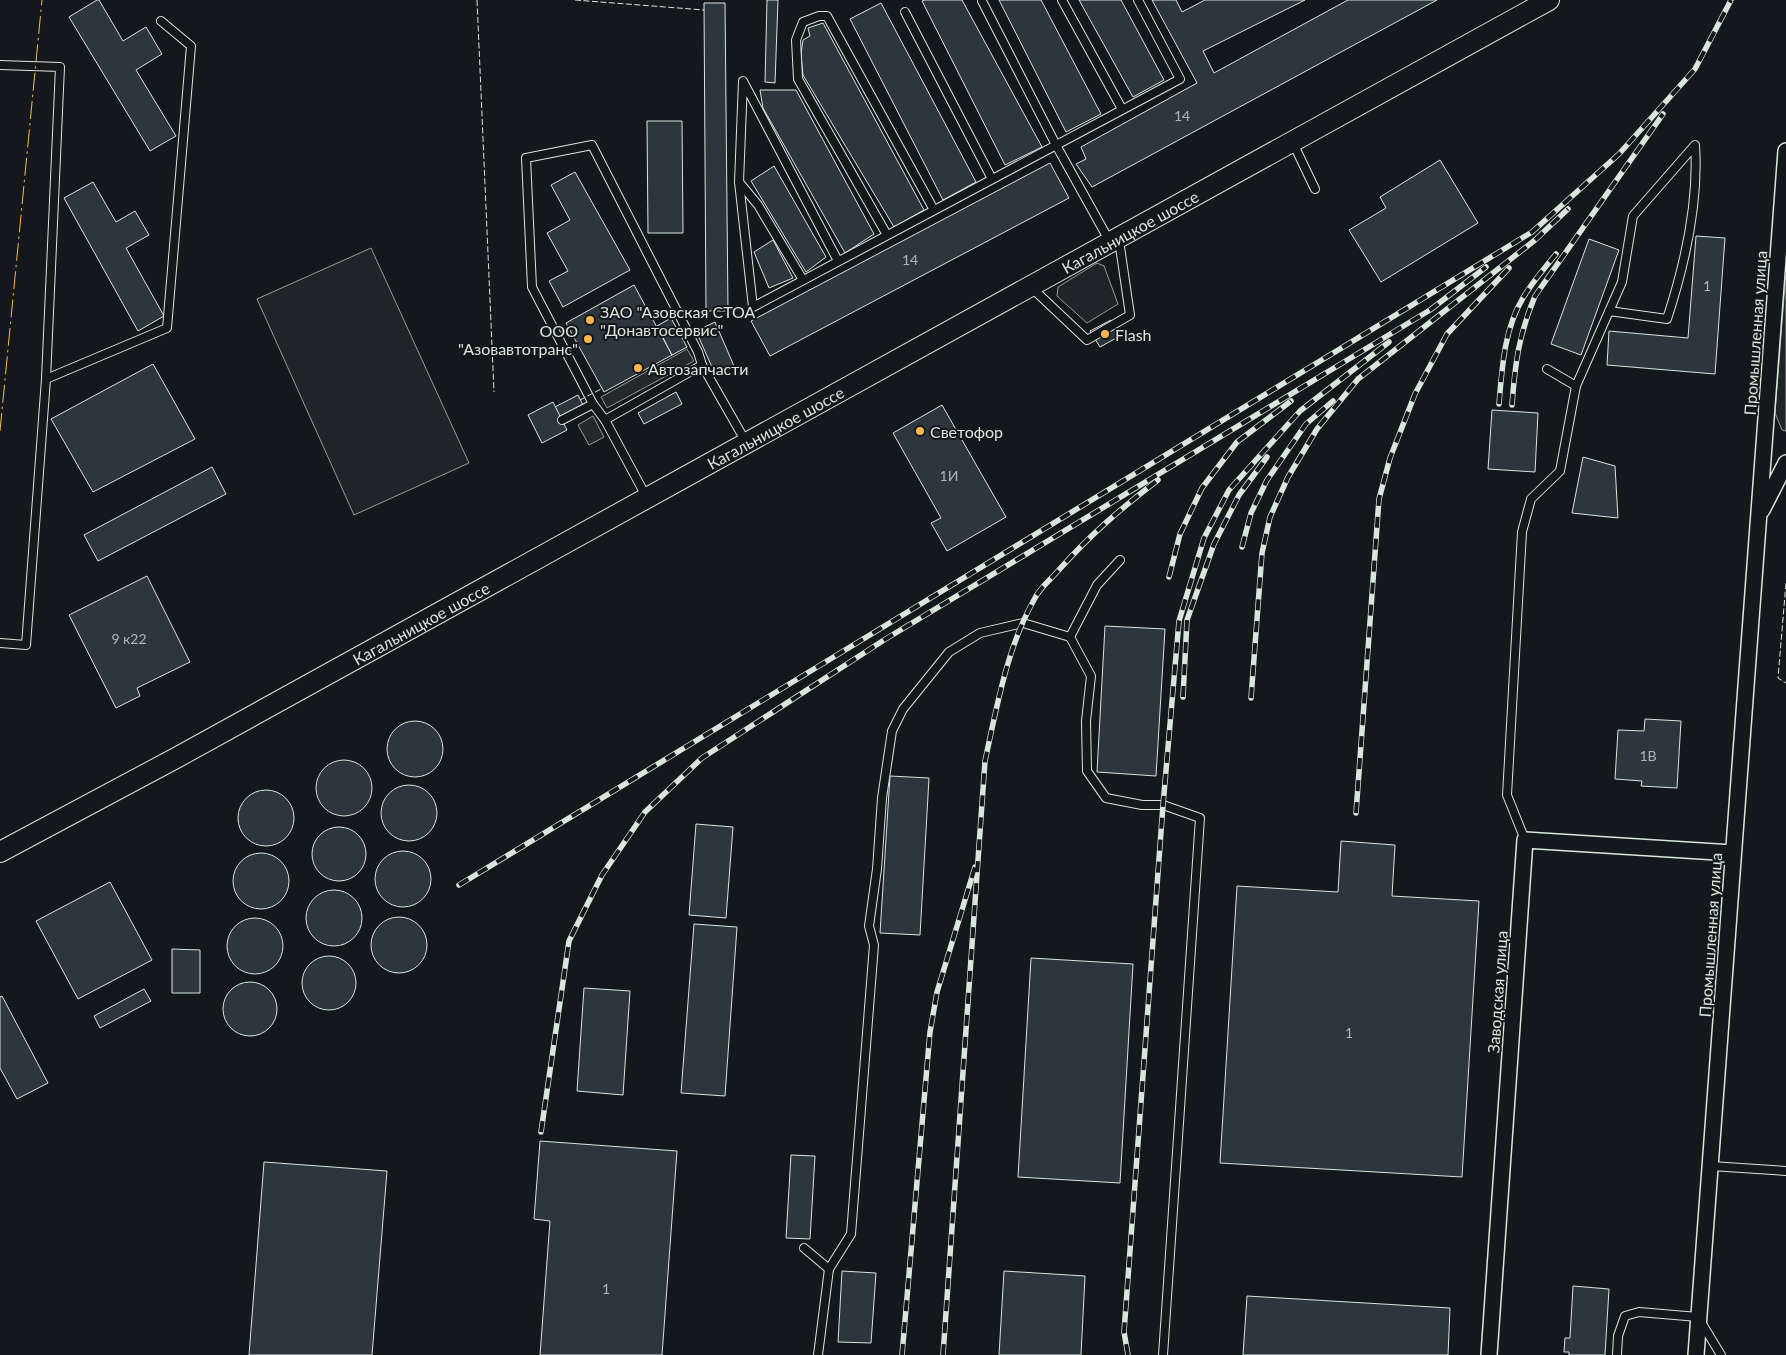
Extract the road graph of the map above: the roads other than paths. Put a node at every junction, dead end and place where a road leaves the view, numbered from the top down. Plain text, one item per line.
1 (1062, 0) edge
2 (1138, 0) edge
3 (1549, 0) edge
4 (982, 1) edge
5 (905, 12) dead end
6 (161, 21) dead end
7 (0, 64) edge
8 (1122, 109) junction
9 (1292, 142) junction
10 (1056, 145) junction
11 (1786, 151) edge
12 (992, 179) junction
13 (738, 182) junction
14 (1315, 189) dead end
15 (934, 210) junction
16 (887, 235) junction
17 (1115, 240) junction
18 (838, 261) junction
19 (803, 280) junction
20 (1030, 286) junction
21 (1609, 311) junction
22 (702, 365) junction
23 (1547, 369) dead end
24 (46, 379) junction
25 (1576, 386) junction
26 (593, 404) junction
27 (562, 420) dead end
28 (605, 420) junction
29 (746, 443) junction
30 (1786, 463) edge
31 (647, 498) junction
32 (1758, 518) junction
33 (1120, 560) dead end
34 (1070, 637) junction
35 (0, 643) edge
36 (1525, 840) junction
37 (0, 852) edge
38 (1733, 853) junction
39 (1711, 1166) junction
40 (1786, 1171) edge
41 (804, 1248) dead end
42 (829, 1270) junction
43 (1698, 1317) junction
44 (818, 1355) edge
45 (1163, 1355) edge
46 (1489, 1355) edge
47 (1617, 1355) edge
48 (1696, 1355) edge
49 (1721, 1355) edge

1 - 8 lane
2 - 8 lane
3 - 9 main road, Кагальницкое шоссе
4 - 10 lane
5 - 12 lane
6 - 24 lane
7 - 24 lane
8 - 10 lane
9 - 14 lane
9 - 17 main road, Кагальницкое шоссе
10 - 12 lane
10 - 17 lane
11 - 32 street, Промышленная улица
12 - 15 lane
13 - 18 lane
13 - 19 lane
13 - 19 lane
15 - 16 lane
15 - 16 lane
16 - 18 lane
17 - 20 main road, Кагальницкое шоссе
17 - 20 lane
18 - 19 lane
20 - 29 main road, Кагальницкое шоссе
21 - 21 lane
21 - 25 lane
22 - 26 lane
22 - 28 lane
22 - 29 lane
23 - 25 lane
24 - 35 lane
25 - 36 lane
26 - 27 lane
26 - 28 lane
28 - 31 lane
29 - 31 main road, Кагальницкое шоссе
30 - 32 street, Промышленная улица
31 - 37 main road, Кагальницкое шоссе
32 - 38 street, Промышленная улица
33 - 34 lane
34 - 42 lane
34 - 45 lane
36 - 38 street
36 - 46 street, Заводская улица
38 - 39 street, Промышленная улица
39 - 40 lane
39 - 43 street, Промышленная улица
41 - 42 lane
42 - 44 lane
43 - 47 lane
43 - 48 street, Промышленная улица
43 - 49 lane

